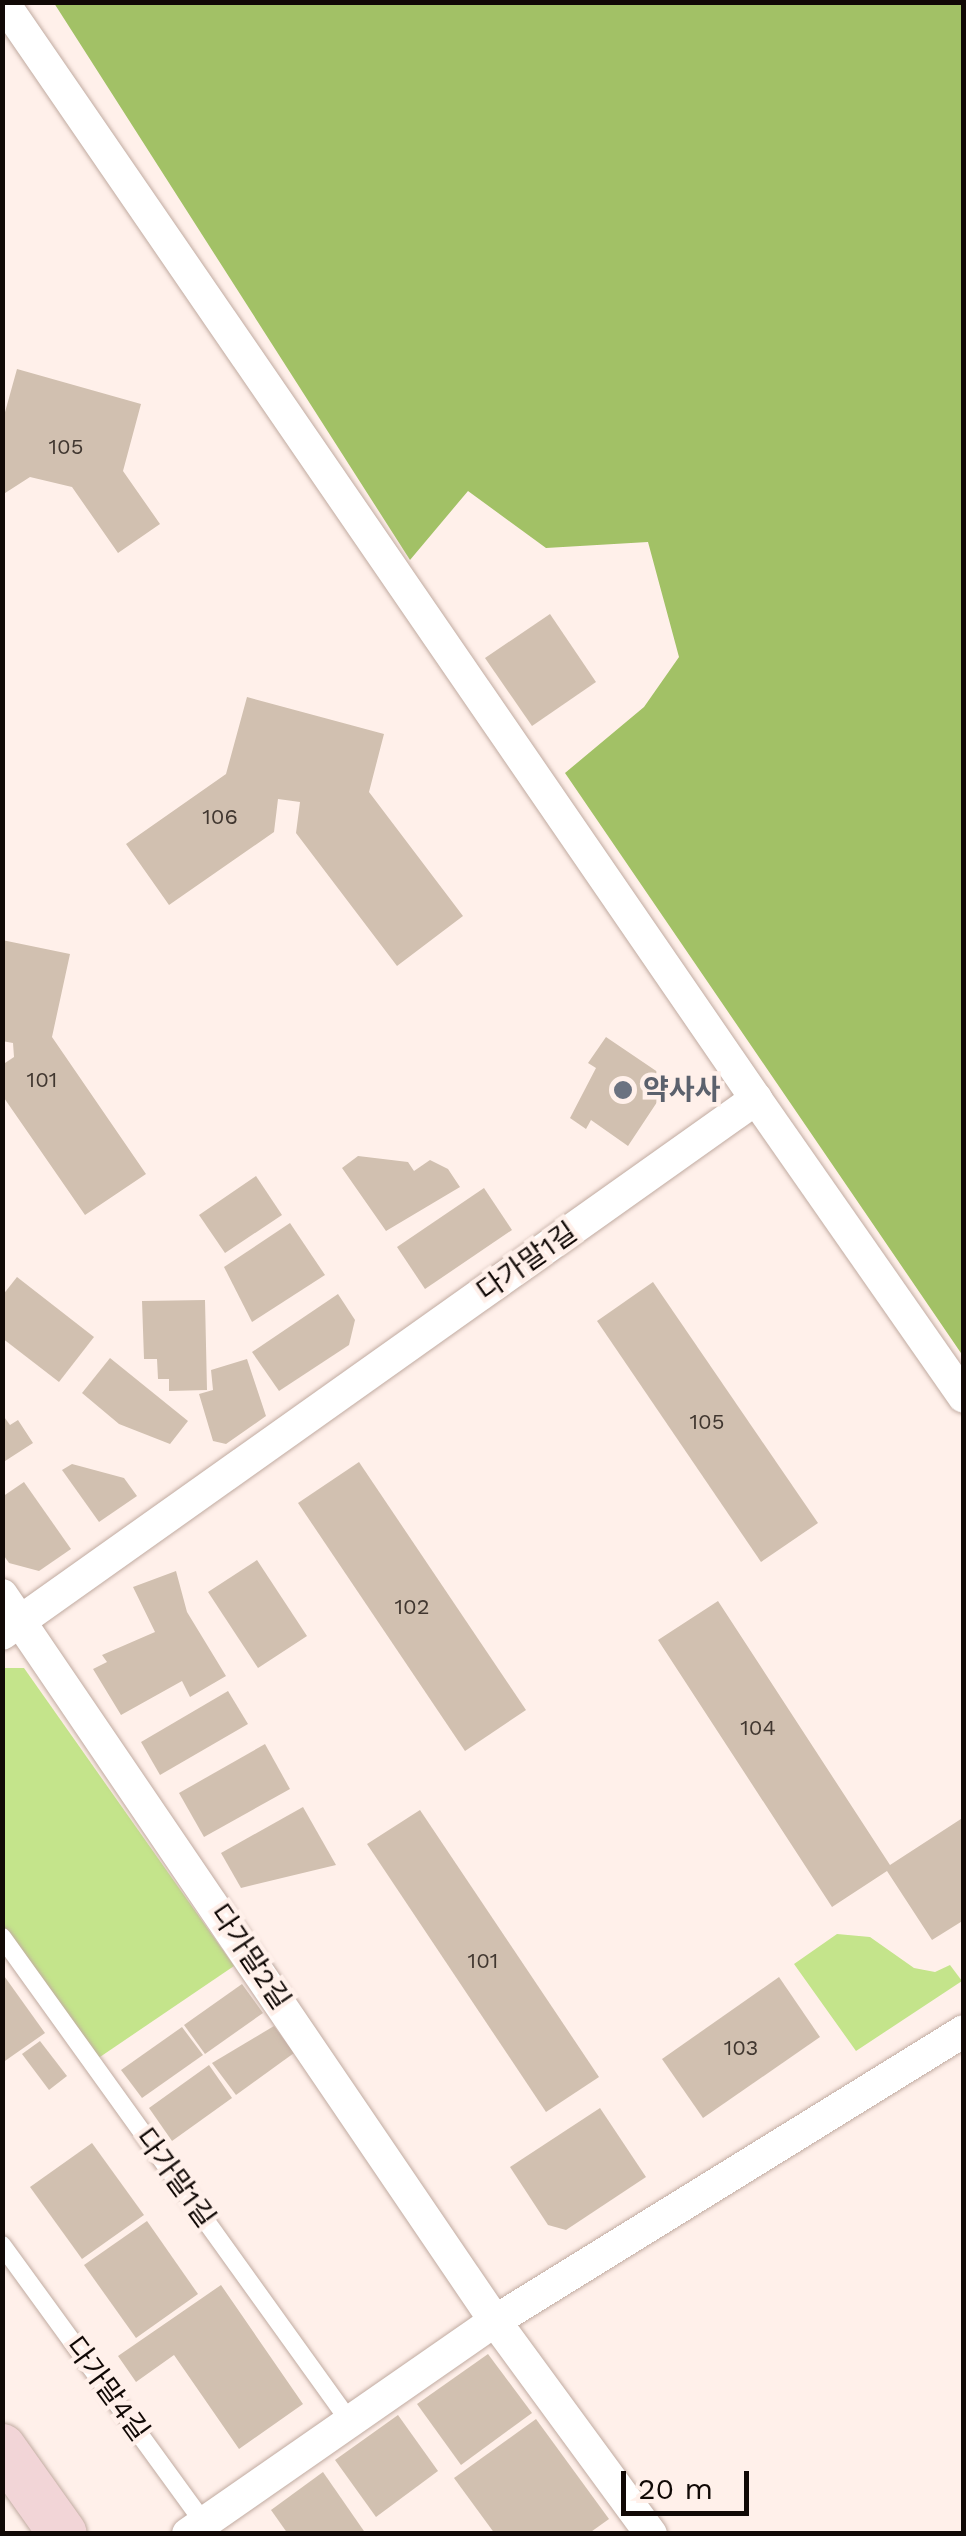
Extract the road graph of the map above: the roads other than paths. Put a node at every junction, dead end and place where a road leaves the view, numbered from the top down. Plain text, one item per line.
1 (3, 2) edge
2 (756, 1100) junction
3 (964, 1397) edge
4 (9, 1617) edge
5 (2, 1937) edge
6 (964, 2031) edge
7 (2, 2245) edge
8 (494, 2321) junction
9 (348, 2419) junction
10 (2, 2448) edge
11 (201, 2530) edge
12 (64, 2534) edge
13 (651, 2534) edge

1 - 2 street
2 - 3 street
2 - 4 street, 다가말1길
4 - 8 street, 다가말2길
5 - 9 lane, 다가말1길
6 - 8 street
7 - 11 lane, 다가말4길
8 - 9 street
8 - 13 street, 다가말2길
9 - 11 street
10 - 12 main road

